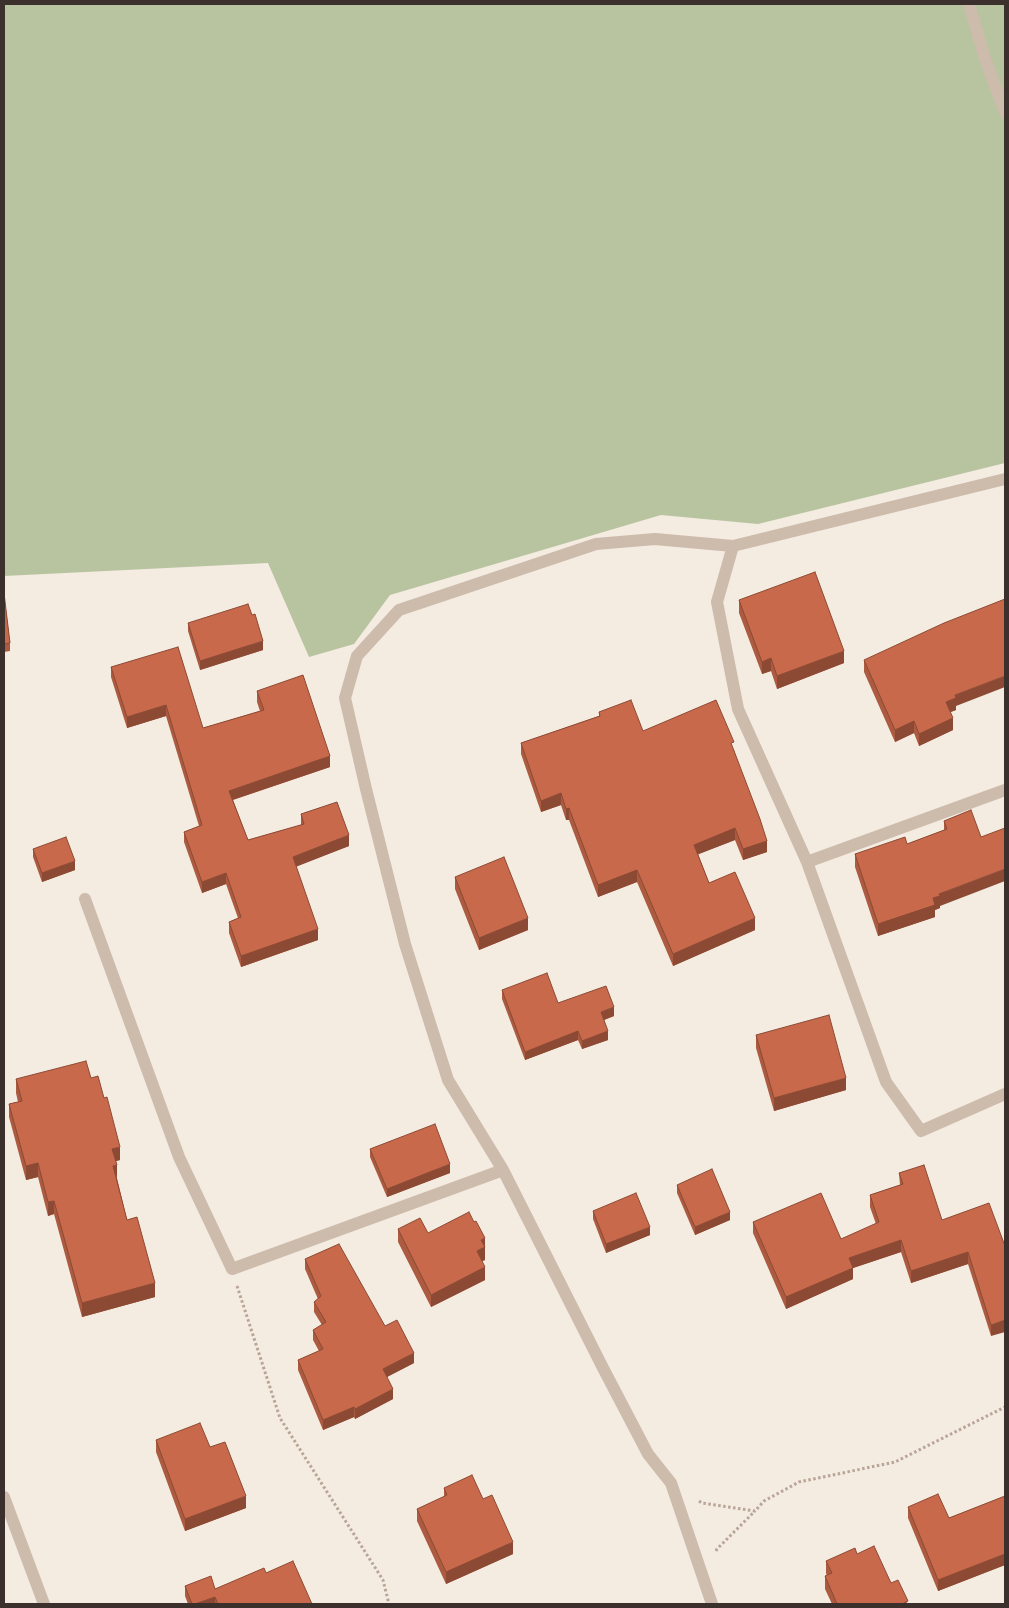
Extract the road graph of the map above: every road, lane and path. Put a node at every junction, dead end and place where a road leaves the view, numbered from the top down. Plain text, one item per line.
1 (969, 4) edge
2 (1005, 113) edge
3 (1005, 479) edge
4 (733, 546) junction
5 (1005, 790) edge
6 (807, 862) junction
7 (84, 899) dead end
8 (1005, 1094) edge
9 (503, 1170) junction
10 (232, 1269) junction
11 (1005, 1407) edge
12 (671, 1483) junction
13 (4, 1497) edge
14 (755, 1510) junction
15 (715, 1558) dead end
16 (44, 1604) edge
17 (389, 1604) edge
18 (712, 1604) edge

1 - 2 street
3 - 4 street
4 - 6 street
4 - 9 street
5 - 6 street
6 - 8 street
7 - 10 street
9 - 10 street
9 - 12 street
10 - 17 path
11 - 14 path
12 - 14 path
12 - 18 street
13 - 16 street
14 - 15 path

